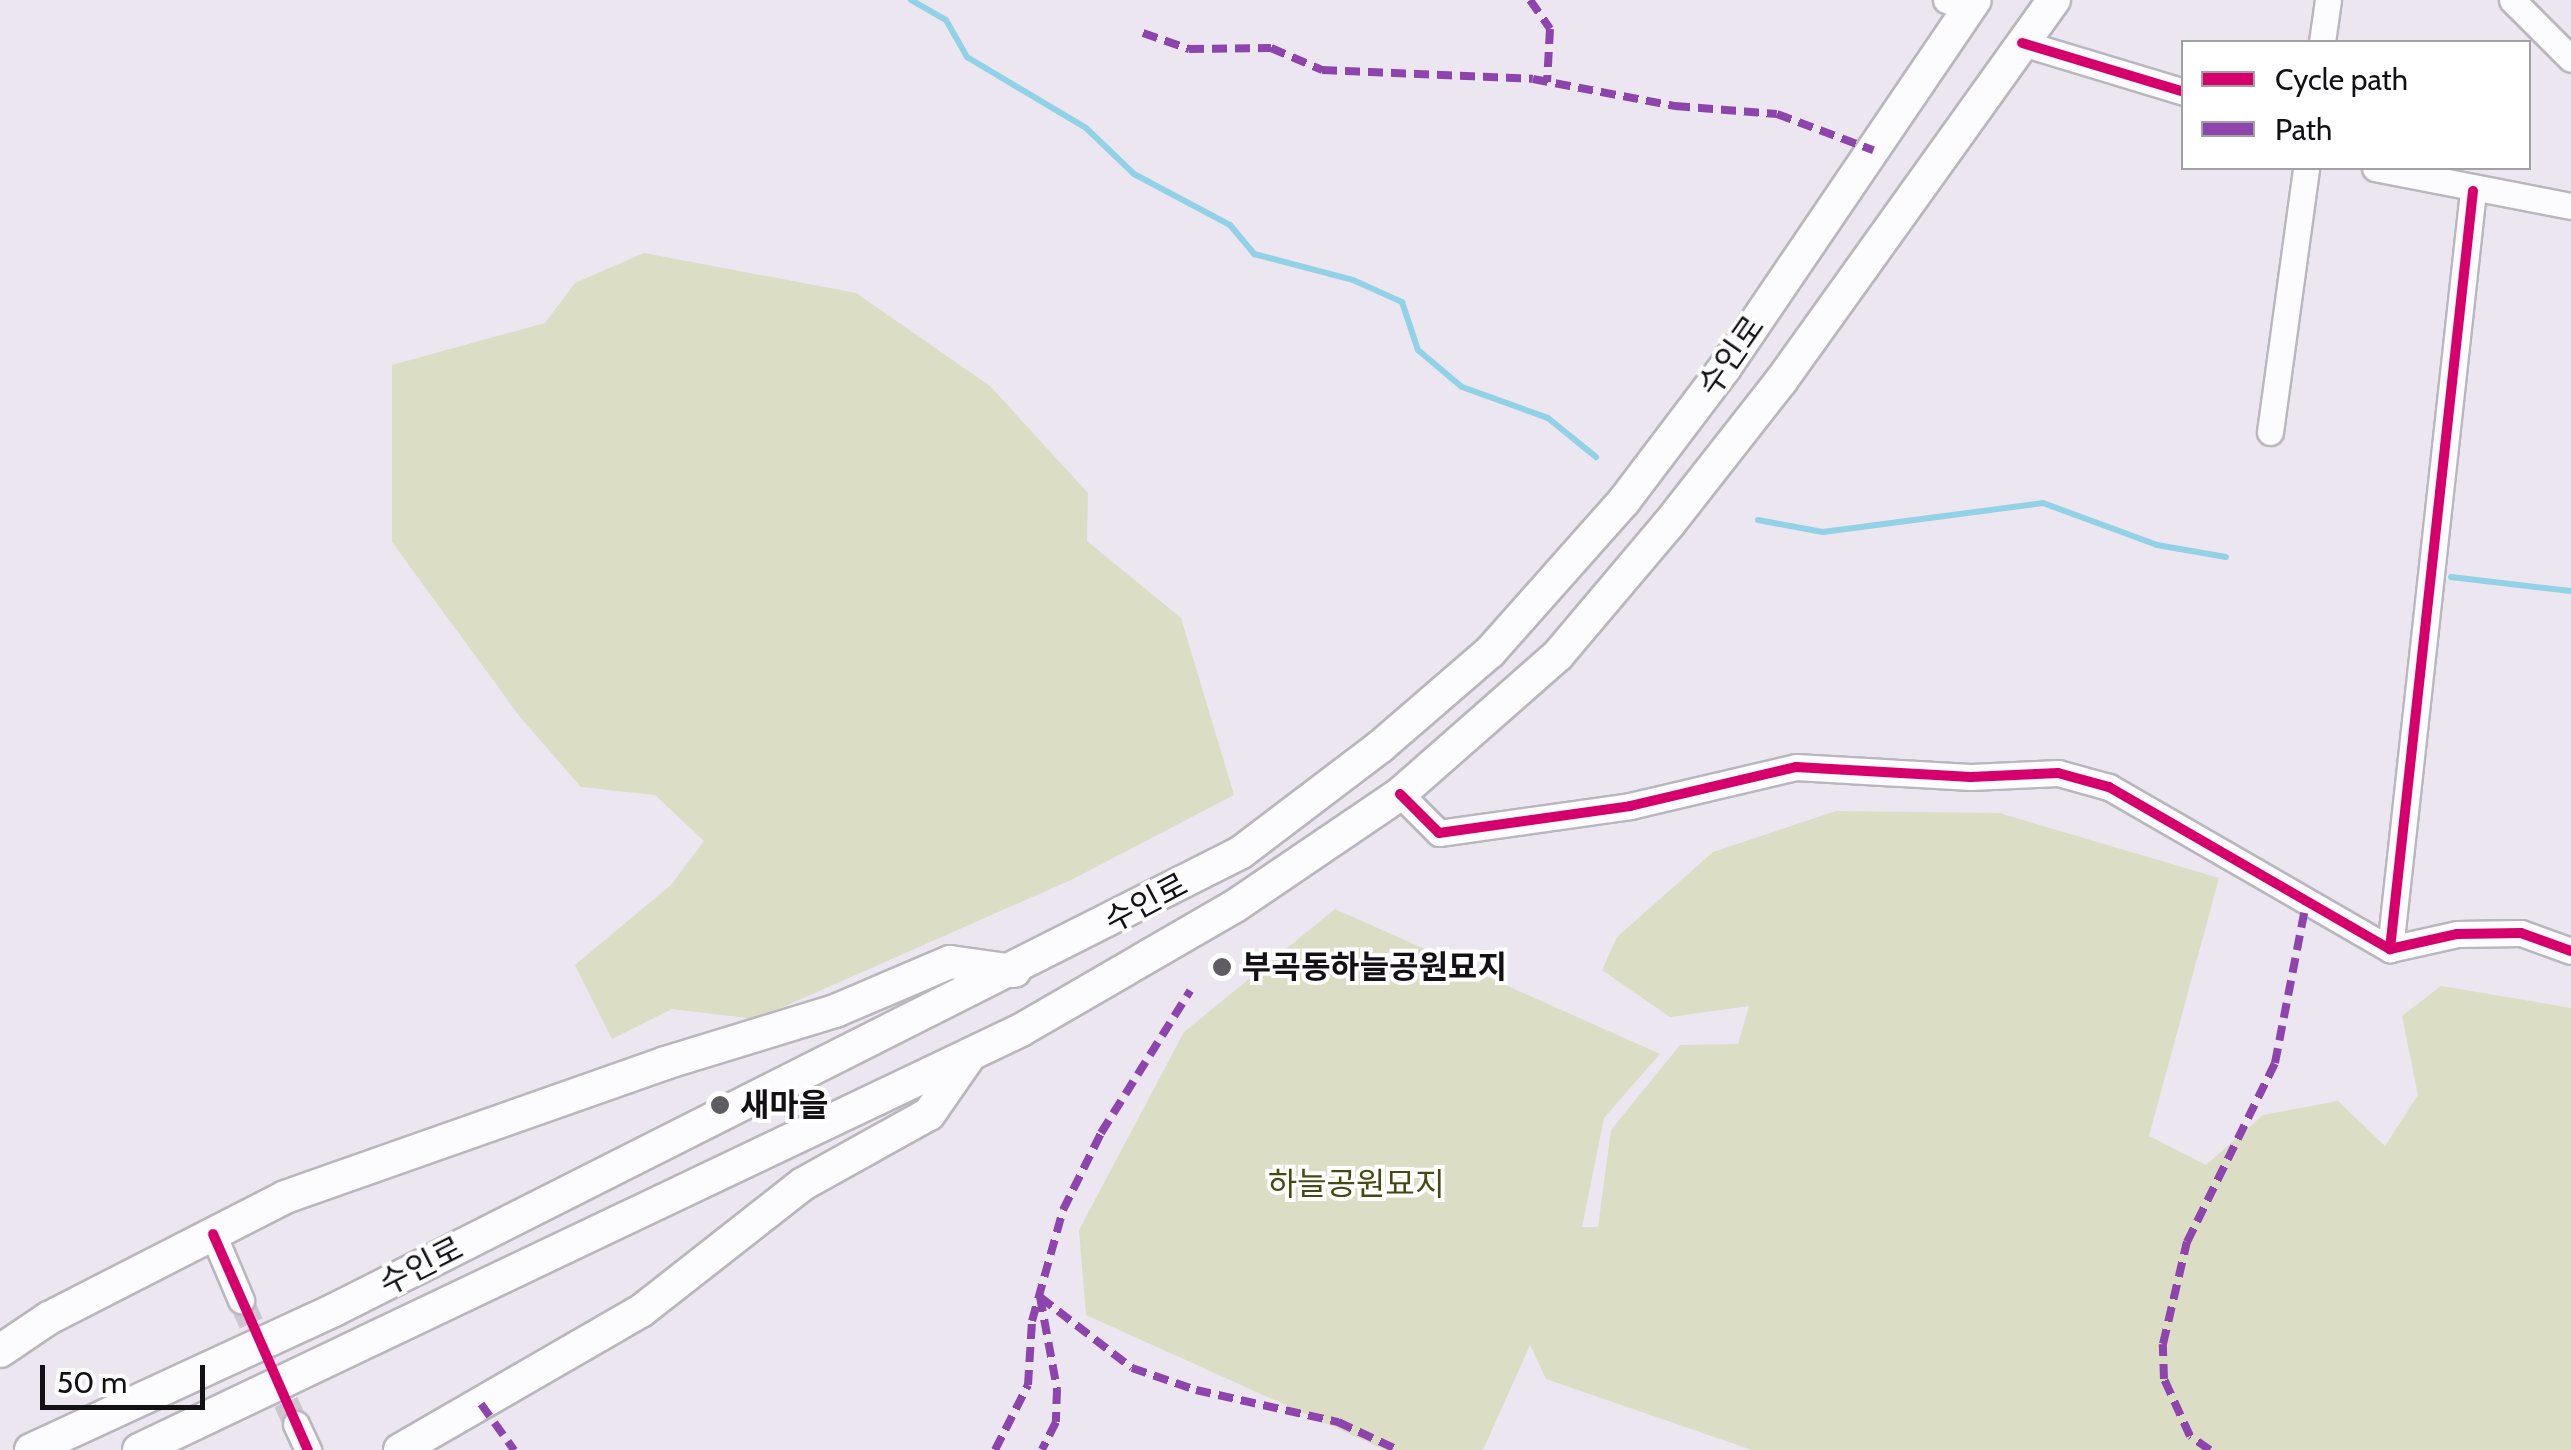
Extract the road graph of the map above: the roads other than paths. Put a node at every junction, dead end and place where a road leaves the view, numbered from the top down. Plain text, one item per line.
1 (2054, 0) edge
2 (2328, 0) edge
3 (2512, 0) edge
4 (1966, 2) edge
5 (2322, 40) edge
6 (2022, 43) junction
7 (2571, 60) edge
8 (2181, 91) edge
9 (2306, 170) edge
10 (2383, 170) edge
11 (2472, 191) junction
12 (2571, 206) edge
13 (2270, 432) dead end
14 (1400, 794) junction
15 (2390, 949) junction
16 (2571, 951) edge
17 (1014, 970) junction
18 (970, 1054) junction
19 (213, 1234) junction
20 (241, 1300) tunnel mouth
21 (0, 1351) edge
22 (296, 1424) tunnel mouth
23 (31, 1450) edge
24 (139, 1450) edge
25 (308, 1450) edge
26 (400, 1450) edge

1 - 6 main road, 수인로
2 - 5 street
3 - 7 street
4 - 17 main road, 수인로
6 - 8 street
6 - 14 main road, 수인로
9 - 13 street
10 - 11 street
11 - 12 street
11 - 15 street
14 - 15 street
14 - 18 main road, 수인로
15 - 16 street
17 - 19 main road
17 - 23 main road, 수인로
18 - 24 main road, 수인로
18 - 26 main road
19 - 20 street
19 - 21 main road
22 - 25 street

